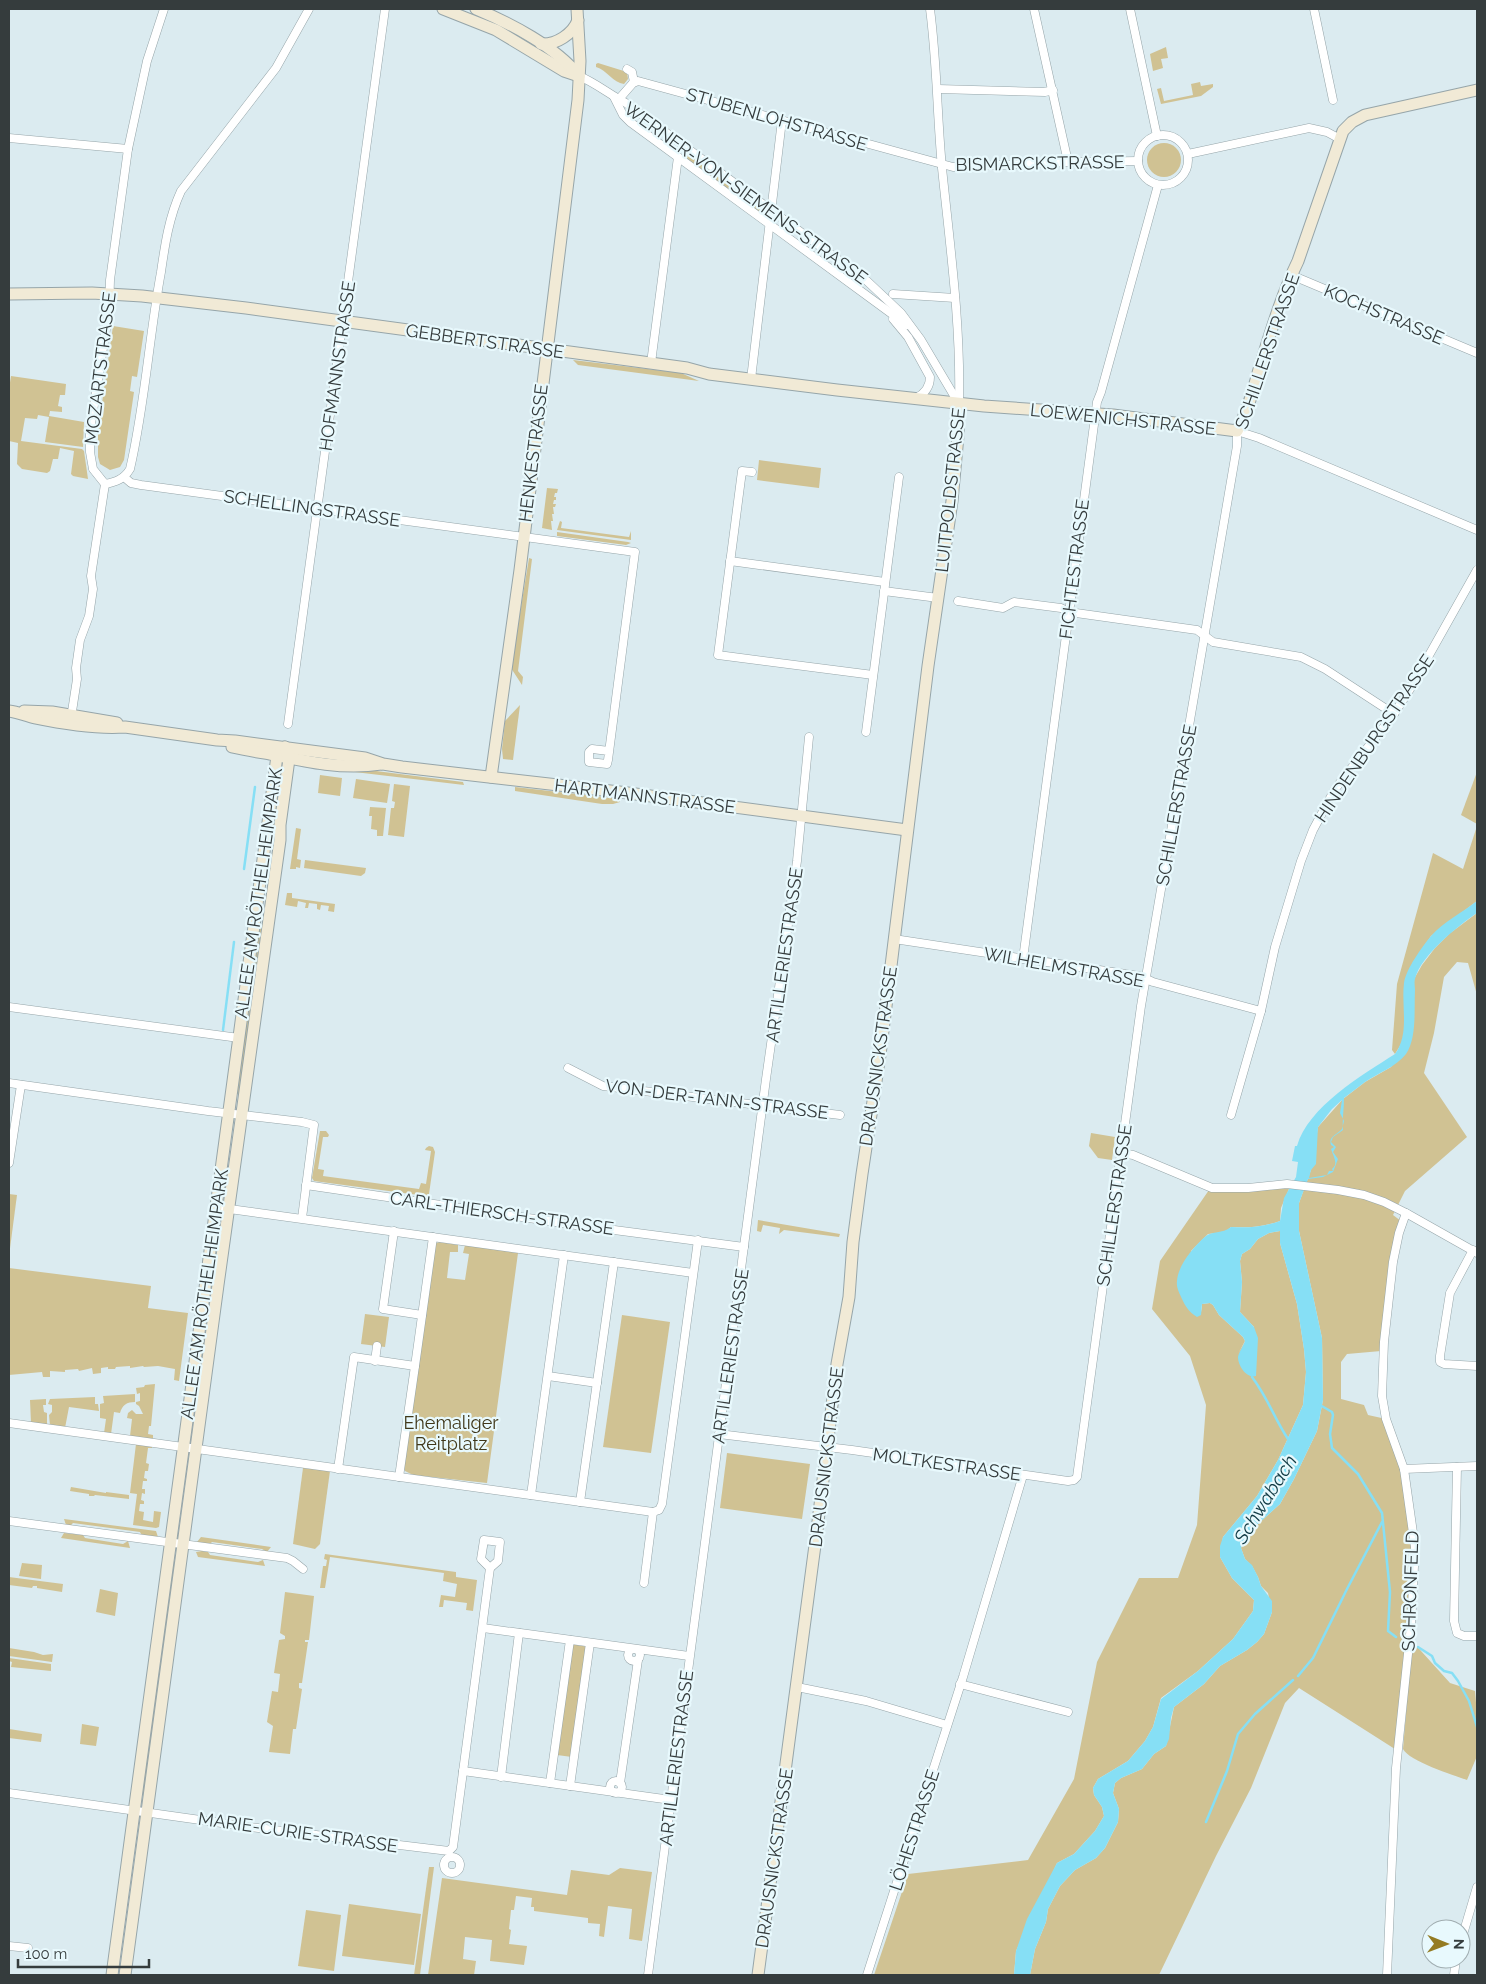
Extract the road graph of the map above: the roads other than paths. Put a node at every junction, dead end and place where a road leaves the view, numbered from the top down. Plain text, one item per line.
1 (164, 9) edge
2 (309, 9) edge
3 (385, 9) edge
4 (443, 9) edge
5 (476, 9) edge
6 (930, 9) edge
7 (1034, 9) edge
8 (1130, 9) edge
9 (1314, 9) edge
10 (577, 14) edge
11 (541, 44) junction
12 (627, 69) dead end
13 (579, 76) junction
14 (634, 82) junction
15 (938, 89) junction
16 (1053, 90) junction
17 (1477, 90) edge
18 (616, 98) junction
19 (1333, 100) dead end
20 (782, 120) junction
21 (1157, 136) junction
22 (9, 138) edge
23 (1340, 139) junction
24 (128, 149) junction
25 (1188, 154) junction
26 (678, 158) junction
27 (1138, 161) junction
28 (1068, 162) junction
29 (942, 165) junction
30 (1158, 185) junction
31 (771, 210) junction
32 (769, 224) junction
33 (1292, 275) junction
34 (877, 290) junction
35 (9, 294) edge
36 (110, 294) junction
37 (893, 294) dead end
38 (870, 297) junction
39 (156, 298) junction
40 (954, 298) junction
41 (885, 310) junction
42 (342, 321) junction
43 (913, 330) junction
44 (546, 349) junction
45 (1477, 353) edge
46 (651, 364) junction
47 (752, 379) junction
48 (916, 398) junction
49 (959, 404) junction
50 (1095, 414) junction
51 (1237, 431) junction
52 (752, 472) dead end
53 (124, 477) junction
54 (899, 477) dead end
55 (105, 484) junction
56 (317, 509) junction
57 (1477, 530) edge
58 (523, 537) junction
59 (730, 561) junction
60 (1477, 570) edge
61 (885, 582) junction
62 (884, 591) junction
63 (938, 598) junction
64 (958, 601) dead end
65 (1069, 612) junction
66 (1204, 635) junction
67 (873, 675) junction
68 (11, 711) edge
69 (1394, 714) junction
70 (71, 719) junction
71 (288, 724) dead end
72 (866, 732) dead end
73 (809, 737) dead end
74 (217, 740) junction
75 (285, 747) junction
76 (609, 751) dead end
77 (277, 756) junction
78 (290, 759) junction
79 (384, 764) junction
80 (491, 777) junction
81 (801, 816) junction
82 (907, 830) junction
83 (256, 909) junction
84 (270, 911) junction
85 (894, 939) junction
86 (1023, 959) junction
87 (1146, 979) junction
88 (9, 1007) edge
89 (1261, 1011) junction
90 (239, 1038) junction
91 (568, 1068) dead end
92 (9, 1083) edge
93 (21, 1085) junction
94 (763, 1106) junction
95 (229, 1113) junction
96 (242, 1114) junction
97 (840, 1115) dead end
98 (1231, 1116) dead end
99 (1122, 1153) junction
100 (9, 1163) edge
101 (306, 1185) junction
102 (215, 1207) junction
103 (229, 1209) junction
104 (1406, 1213) junction
105 (302, 1218) junction
106 (394, 1231) junction
107 (433, 1237) junction
108 (698, 1240) junction
109 (744, 1246) junction
110 (1475, 1252) edge
111 (564, 1255) junction
112 (614, 1262) junction
113 (693, 1273) junction
114 (422, 1315) junction
115 (377, 1346) dead end
116 (375, 1360) junction
117 (415, 1366) junction
118 (1477, 1366) edge
119 (548, 1376) junction
120 (597, 1383) junction
121 (9, 1423) edge
122 (719, 1434) junction
123 (183, 1447) junction
124 (826, 1447) junction
125 (197, 1449) junction
126 (1477, 1466) edge
127 (1457, 1467) junction
128 (338, 1469) junction
129 (1404, 1469) junction
130 (1022, 1475) junction
131 (399, 1477) junction
132 (1068, 1481) joint
133 (531, 1495) junction
134 (580, 1502) junction
135 (653, 1512) junction
136 (9, 1521) edge
137 (170, 1542) junction
138 (184, 1545) junction
139 (490, 1568) dead end
140 (303, 1569) dead end
141 (644, 1583) dead end
142 (482, 1628) junction
143 (519, 1633) junction
144 (1477, 1636) edge
145 (570, 1640) junction
146 (590, 1643) junction
147 (635, 1649) junction
148 (690, 1656) junction
149 (960, 1684) junction
150 (796, 1687) junction
151 (1068, 1712) dead end
152 (947, 1725) junction
153 (463, 1771) junction
154 (501, 1777) junction
155 (550, 1783) junction
156 (570, 1786) junction
157 (615, 1792) junction
158 (9, 1793) edge
159 (671, 1800) junction
160 (134, 1810) junction
161 (148, 1812) junction
162 (1477, 1887) edge
163 (1468, 1919) edge
164 (9, 1946) edge
165 (28, 1948) dead end
166 (112, 1975) edge
167 (125, 1975) edge
168 (648, 1975) edge
169 (758, 1975) edge
170 (867, 1975) edge
171 (1387, 1975) edge

1 - 24 street, MOZARTSTRASSE
2 - 39 street
3 - 42 street, HOFMANNSTRASSE
4 - 13 street, WERNER-VON-SIEMENS-STRASSE
5 - 11 street, WERNER-VON-SIEMENS-STRASSE
6 - 15 street, LUITPOLDSTRASSE
7 - 16 street
8 - 21 street
9 - 19 street
10 - 11 street
10 - 13 street, HENKESTRASSE
11 - 13 street, WERNER-VON-SIEMENS-STRASSE
12 - 14 street
13 - 18 street, WERNER-VON-SIEMENS-STRASSE
13 - 44 street, HENKESTRASSE
14 - 18 street
14 - 20 street, STUBENLOHSTRASSE
15 - 16 street
15 - 29 street, LUITPOLDSTRASSE
16 - 28 street
17 - 23 street
18 - 26 street, WERNER-VON-SIEMENS-STRASSE
18 - 31 street, WERNER-VON-SIEMENS-STRASSE
20 - 29 street, STUBENLOHSTRASSE
20 - 31 street
21 - 25 street
21 - 27 street
22 - 24 street
23 - 25 street
23 - 33 street, SCHILLERSTRASSE
24 - 36 street, MOZARTSTRASSE
25 - 30 street
26 - 32 street, WERNER-VON-SIEMENS-STRASSE
26 - 46 street
27 - 28 street, BISMARCKSTRASSE
27 - 30 street
28 - 29 street, BISMARCKSTRASSE
29 - 40 street, LUITPOLDSTRASSE
30 - 50 street, FICHTESTRASSE
31 - 32 street
31 - 34 street, WERNER-VON-SIEMENS-STRASSE
32 - 38 street, WERNER-VON-SIEMENS-STRASSE
32 - 47 street
33 - 45 street, KOCHSTRASSE
33 - 51 street, SCHILLERSTRASSE
34 - 38 street, WERNER-VON-SIEMENS-STRASSE
34 - 43 street, WERNER-VON-SIEMENS-STRASSE
35 - 36 street, GEBBERTSTRASSE
36 - 39 street, GEBBERTSTRASSE
36 - 55 street, MOZARTSTRASSE
37 - 40 street
38 - 41 street, WERNER-VON-SIEMENS-STRASSE
39 - 42 street, GEBBERTSTRASSE
39 - 53 street
40 - 49 street, LUITPOLDSTRASSE
41 - 43 street, WERNER-VON-SIEMENS-STRASSE
41 - 48 street, WERNER-VON-SIEMENS-STRASSE
42 - 44 street, GEBBERTSTRASSE
42 - 56 street, HOFMANNSTRASSE
43 - 49 street, WERNER-VON-SIEMENS-STRASSE
44 - 46 street, GEBBERTSTRASSE
44 - 58 street, HENKESTRASSE
46 - 47 street, GEBBERTSTRASSE
47 - 48 street, GEBBERTSTRASSE
48 - 49 street, GEBBERTSTRASSE
49 - 50 street, LOEWENICHSTRASSE
49 - 63 street, LUITPOLDSTRASSE
50 - 51 street, LOEWENICHSTRASSE
50 - 65 street, FICHTESTRASSE
51 - 57 street, LOEWENICHSTRASSE
51 - 66 street, SCHILLERSTRASSE
52 - 59 street
53 - 55 street
53 - 56 street, SCHELLINGSTRASSE
54 - 61 street
55 - 70 street
56 - 58 street, SCHELLINGSTRASSE
56 - 71 street, HOFMANNSTRASSE
58 - 76 street, SCHELLINGSTRASSE
58 - 80 street, HENKESTRASSE
59 - 61 street
59 - 67 street
60 - 69 street, HINDENBURGSTRASSE
61 - 62 street
62 - 63 street
62 - 67 street
63 - 82 street, LUITPOLDSTRASSE
64 - 65 street
65 - 66 street
65 - 86 street, FICHTESTRASSE
66 - 69 street
66 - 87 street, SCHILLERSTRASSE
67 - 72 street
68 - 70 street, HARTMANNSTRASSE
69 - 89 street, HINDENBURGSTRASSE
70 - 74 street, HARTMANNSTRASSE
73 - 81 street, ARTILLERIESTRASSE
74 - 75 street, HARTMANNSTRASSE
74 - 77 street, HARTMANNSTRASSE
75 - 77 street, ALLEE AM RÖTHELHEIMPARK
75 - 78 street, ALLEE AM RÖTHELHEIMPARK
75 - 79 street, HARTMANNSTRASSE
77 - 78 street, HARTMANNSTRASSE
77 - 83 street, ALLEE AM RÖTHELHEIMPARK
78 - 79 street, HARTMANNSTRASSE
78 - 84 street, ALLEE AM RÖTHELHEIMPARK
79 - 80 street, HARTMANNSTRASSE
80 - 81 street, HARTMANNSTRASSE
81 - 82 street, HARTMANNSTRASSE
81 - 94 street, ARTILLERIESTRASSE
82 - 85 street, LUITPOLDSTRASSE
83 - 84 street
83 - 90 street, ALLEE AM RÖTHELHEIMPARK
84 - 96 street, ALLEE AM RÖTHELHEIMPARK
85 - 86 street, WILHELMSTRASSE
85 - 124 street, DRAUSNICKSTRASSE
86 - 87 street, WILHELMSTRASSE
87 - 89 street, WILHELMSTRASSE
87 - 99 street, SCHILLERSTRASSE
88 - 90 street
89 - 98 street, HINDENBURGSTRASSE
90 - 95 street, ALLEE AM RÖTHELHEIMPARK
91 - 94 street, VON-DER-TANN-STRASSE
92 - 93 street
93 - 95 street
93 - 100 street
94 - 97 street, VON-DER-TANN-STRASSE
94 - 109 street, ARTILLERIESTRASSE
95 - 96 street
95 - 102 street, ALLEE AM RÖTHELHEIMPARK
96 - 101 street
96 - 103 street, ALLEE AM RÖTHELHEIMPARK
99 - 104 street
99 - 132 street, SCHILLERSTRASSE
101 - 105 street
101 - 108 street, CARL-THIERSCH-STRASSE
102 - 103 street
102 - 123 street, ALLEE AM RÖTHELHEIMPARK
103 - 105 street
103 - 125 street, ALLEE AM RÖTHELHEIMPARK
104 - 110 street
104 - 129 street, SCHRONFELD
105 - 106 street
106 - 107 street
106 - 114 street
107 - 111 street
107 - 114 street
108 - 109 street, CARL-THIERSCH-STRASSE
108 - 113 street
109 - 122 street, ARTILLERIESTRASSE
110 - 118 street
111 - 112 street
111 - 119 street
112 - 113 street
112 - 120 street
113 - 135 street
114 - 117 street
115 - 116 street
116 - 117 street
116 - 128 street
117 - 131 street
119 - 120 street
119 - 133 street
120 - 134 street
121 - 123 street
122 - 124 street, MOLTKESTRASSE
122 - 148 street, ARTILLERIESTRASSE
123 - 125 street
123 - 137 street, ALLEE AM RÖTHELHEIMPARK
124 - 130 street, MOLTKESTRASSE
124 - 150 street, DRAUSNICKSTRASSE
125 - 128 street
125 - 138 street, ALLEE AM RÖTHELHEIMPARK
126 - 127 street
127 - 129 street
127 - 144 street
128 - 131 street
129 - 171 street, SCHRONFELD
130 - 132 street, MOLTKESTRASSE
130 - 149 street, LÖHESTRASSE
131 - 133 street
133 - 134 street
134 - 135 street
135 - 141 street
136 - 137 street
137 - 138 street
137 - 160 street, ALLEE AM RÖTHELHEIMPARK
138 - 140 street
138 - 161 street, ALLEE AM RÖTHELHEIMPARK
139 - 142 street, MARIE-CURIE-STRASSE
142 - 143 street
142 - 153 street, MARIE-CURIE-STRASSE
143 - 145 street
143 - 154 street
145 - 146 street
145 - 155 street
146 - 147 street
146 - 156 street
147 - 148 street
147 - 157 street
148 - 159 street, ARTILLERIESTRASSE
149 - 151 street
149 - 152 street, LÖHESTRASSE
150 - 152 street
150 - 169 street, DRAUSNICKSTRASSE
152 - 170 street, LÖHESTRASSE
153 - 154 street
153 - 161 street, MARIE-CURIE-STRASSE
154 - 155 street
155 - 156 street
156 - 157 street
157 - 159 street
158 - 160 street
159 - 168 street, ARTILLERIESTRASSE
160 - 161 street
160 - 166 street, ALLEE AM RÖTHELHEIMPARK
161 - 167 street, ALLEE AM RÖTHELHEIMPARK
162 - 163 street
164 - 165 street

